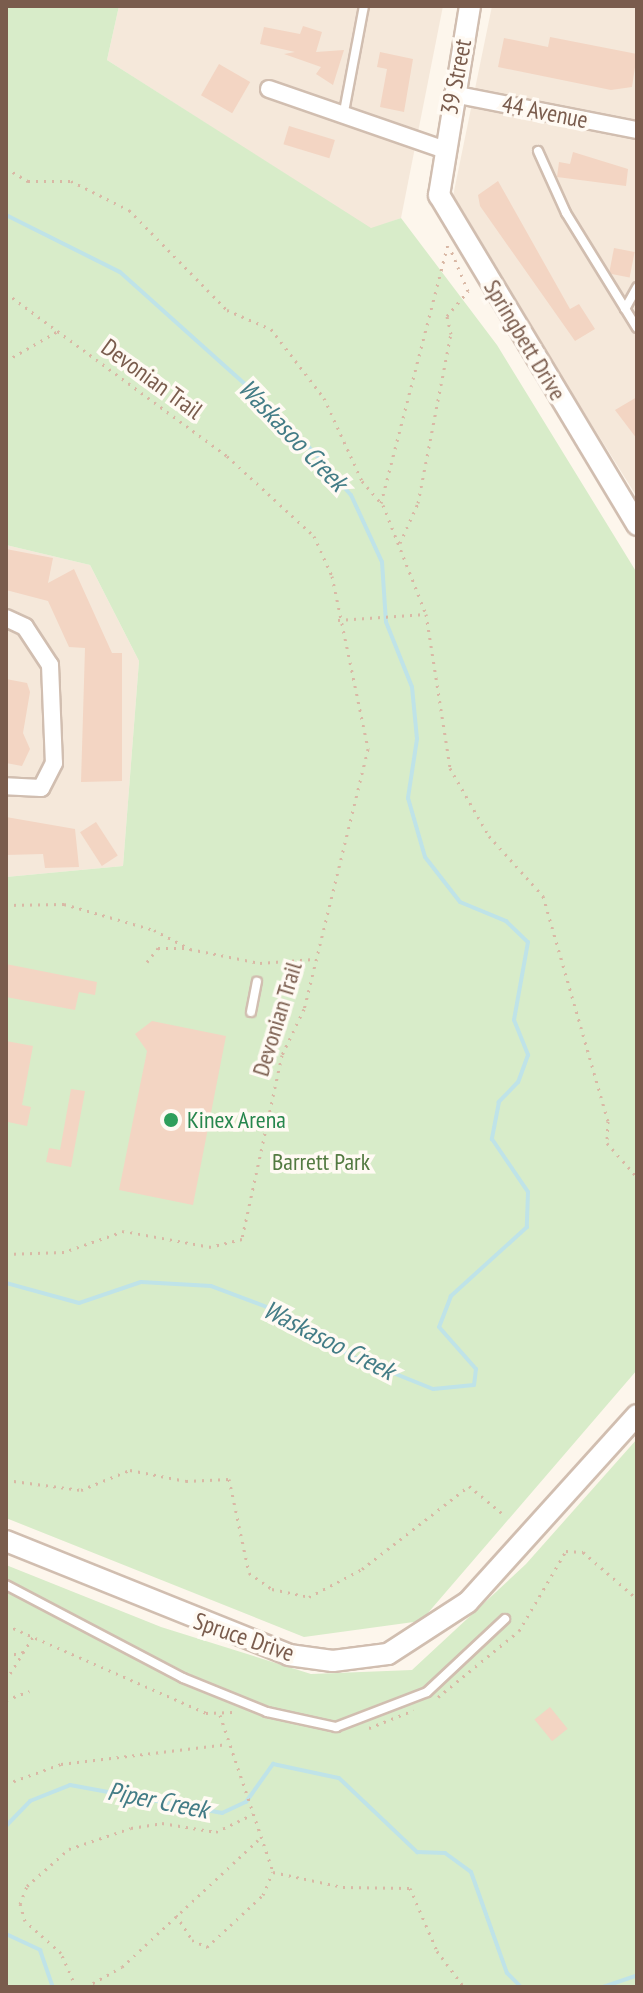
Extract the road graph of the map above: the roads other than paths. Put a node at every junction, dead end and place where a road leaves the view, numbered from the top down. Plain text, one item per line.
1 (364, 6) edge
2 (470, 6) edge
3 (269, 89) dead end
4 (453, 94) junction
5 (343, 118) junction
6 (637, 130) edge
7 (442, 149) junction
8 (538, 151) dead end
9 (637, 287) edge
10 (625, 309) junction
11 (637, 328) edge
12 (637, 525) edge
13 (6, 618) edge
14 (6, 786) edge
15 (257, 982) dead end
16 (251, 1012) dead end
17 (637, 1415) edge
18 (6, 1541) edge
19 (6, 1585) edge
20 (505, 1619) dead end

1 - 5 lane
2 - 4 street, 39 Street
3 - 5 street
4 - 6 street, 44 Avenue
4 - 7 street, 39 Street
5 - 7 street
7 - 12 street, Springbett Drive
8 - 10 lane
9 - 10 lane
10 - 11 lane
13 - 14 street
15 - 16 lane
17 - 18 street, Spruce Drive
19 - 20 lane

